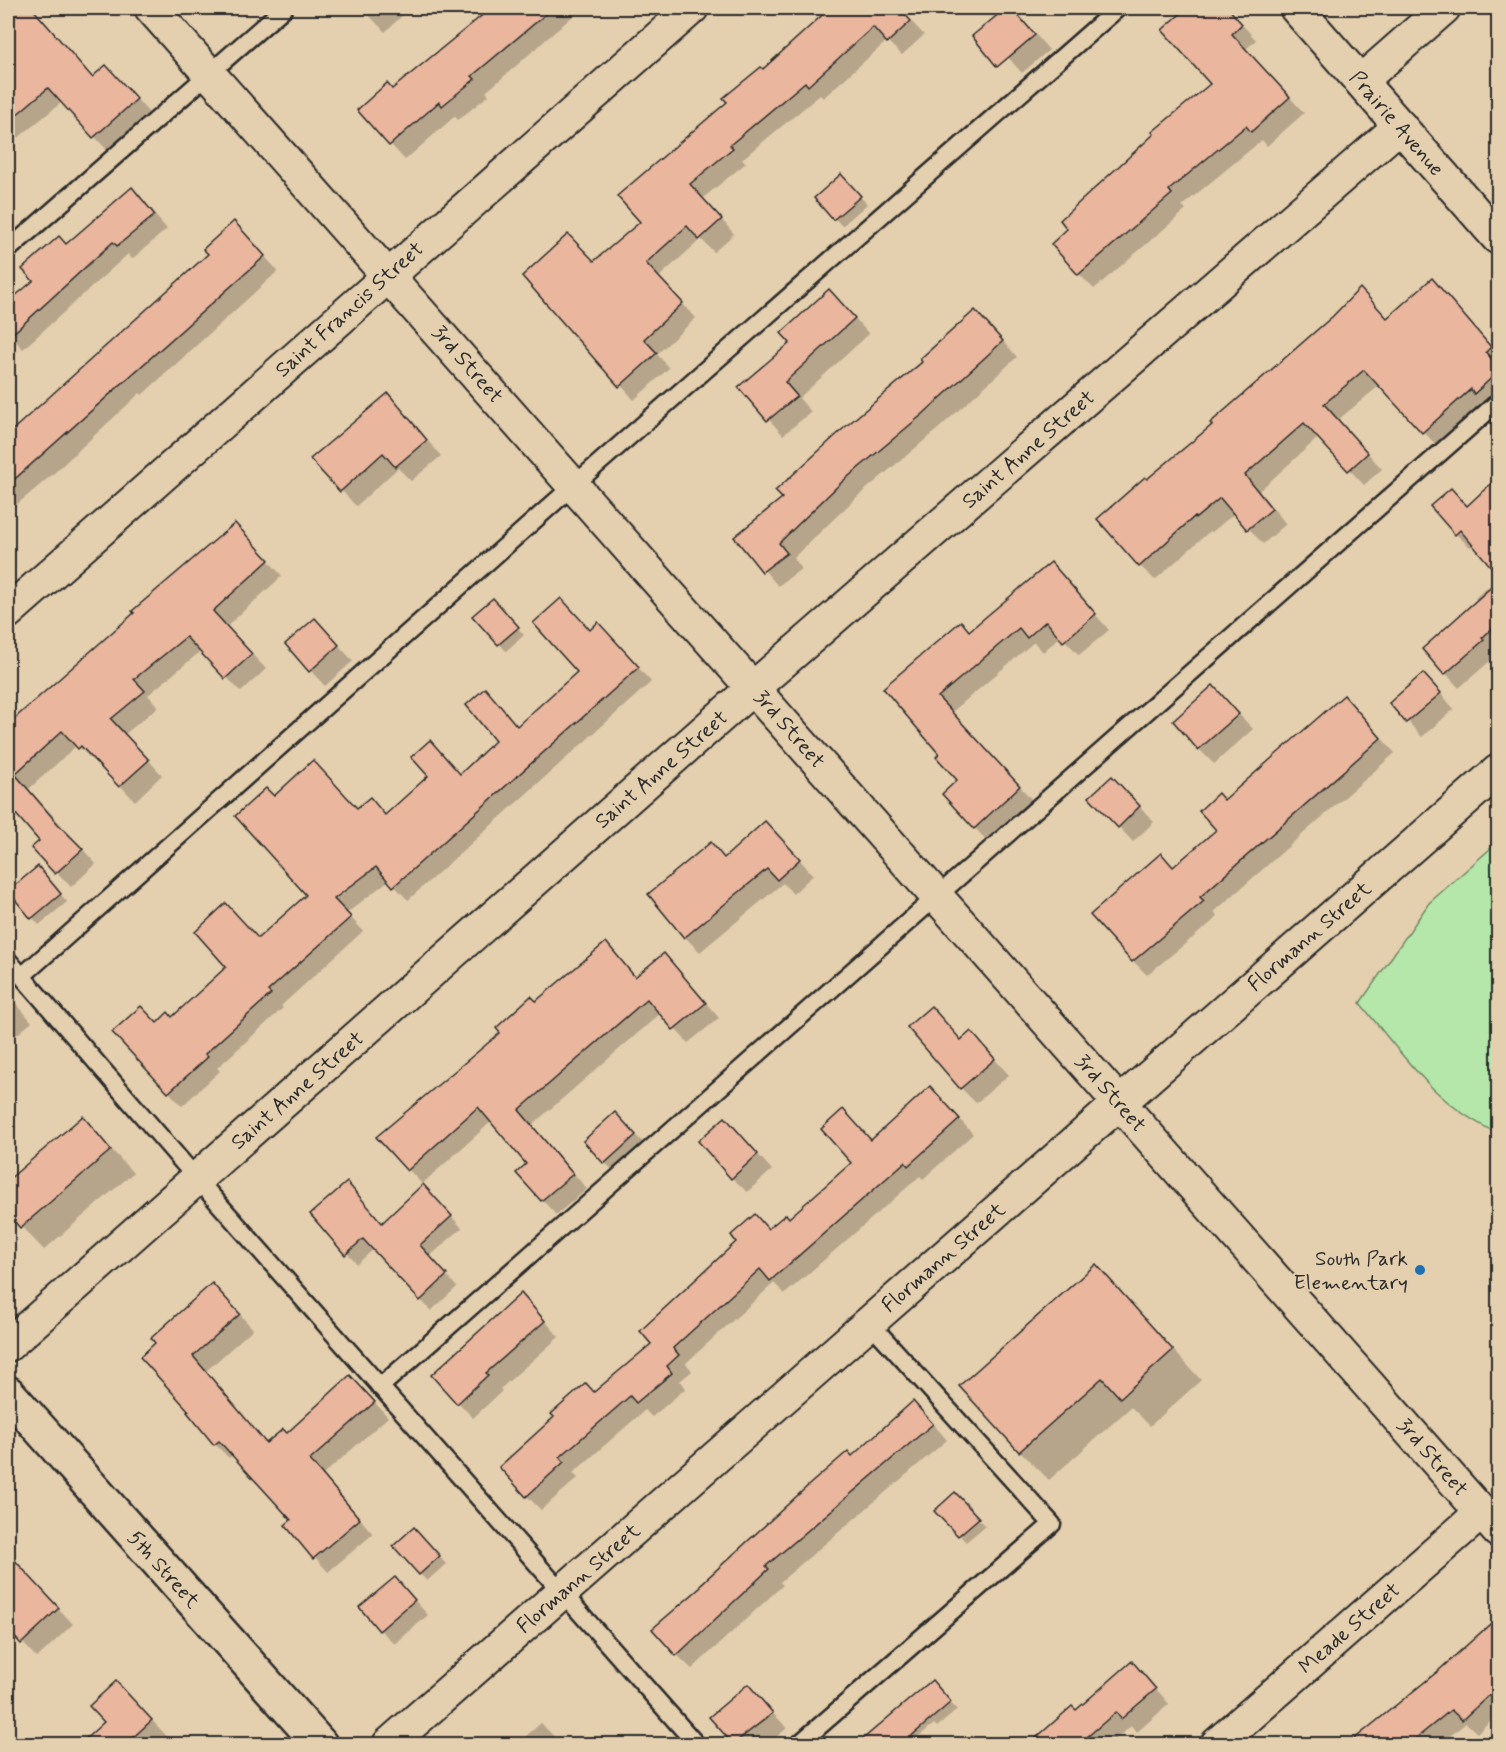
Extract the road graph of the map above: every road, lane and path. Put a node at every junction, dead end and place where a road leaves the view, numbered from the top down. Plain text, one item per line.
1 (151, 8) edge
2 (284, 8) edge
3 (692, 8) edge
4 (1118, 8) edge
5 (1296, 8) edge
6 (1444, 8) edge
7 (210, 74) junction
8 (1361, 81) junction
9 (1400, 126) junction
10 (1498, 238) edge
11 (8, 249) edge
12 (388, 274) junction
13 (1498, 402) edge
14 (574, 485) junction
15 (8, 612) edge
16 (753, 688) junction
17 (1498, 771) edge
18 (938, 896) junction
19 (8, 960) edge
20 (22, 976) junction
21 (1120, 1102) junction
22 (196, 1179) junction
23 (869, 1322) junction
24 (8, 1345) edge
25 (380, 1387) junction
26 (8, 1393) edge
27 (1490, 1522) edge
28 (562, 1592) junction
29 (320, 1744) edge
30 (389, 1744) edge
31 (696, 1744) edge
32 (799, 1744) edge
33 (1217, 1744) edge

1 - 7 street, 3rd Street
2 - 7 lane
3 - 12 street, Saint Francis Street
4 - 14 lane
5 - 8 street, Prairie Avenue
6 - 8 street
7 - 11 lane
7 - 12 street, 3rd Street
8 - 9 street, Prairie Avenue
9 - 10 street, Prairie Avenue
9 - 16 street, Saint Anne Street
12 - 14 street, 3rd Street
12 - 15 street, Saint Francis Street
13 - 18 lane
14 - 16 street, 3rd Street
14 - 20 lane
16 - 18 street, 3rd Street
16 - 22 street, Saint Anne Street
17 - 21 street, Flormann Street
18 - 21 street, 3rd Street
18 - 25 lane
19 - 20 lane
20 - 22 lane
21 - 23 street, Flormann Street
21 - 27 street, 3rd Street
22 - 24 street, Saint Anne Street
22 - 25 lane
23 - 28 street, Flormann Street
23 - 32 lane
25 - 28 lane
26 - 29 main road, 5th Street
27 - 33 street, Meade Street
28 - 30 street, Flormann Street
28 - 31 lane

